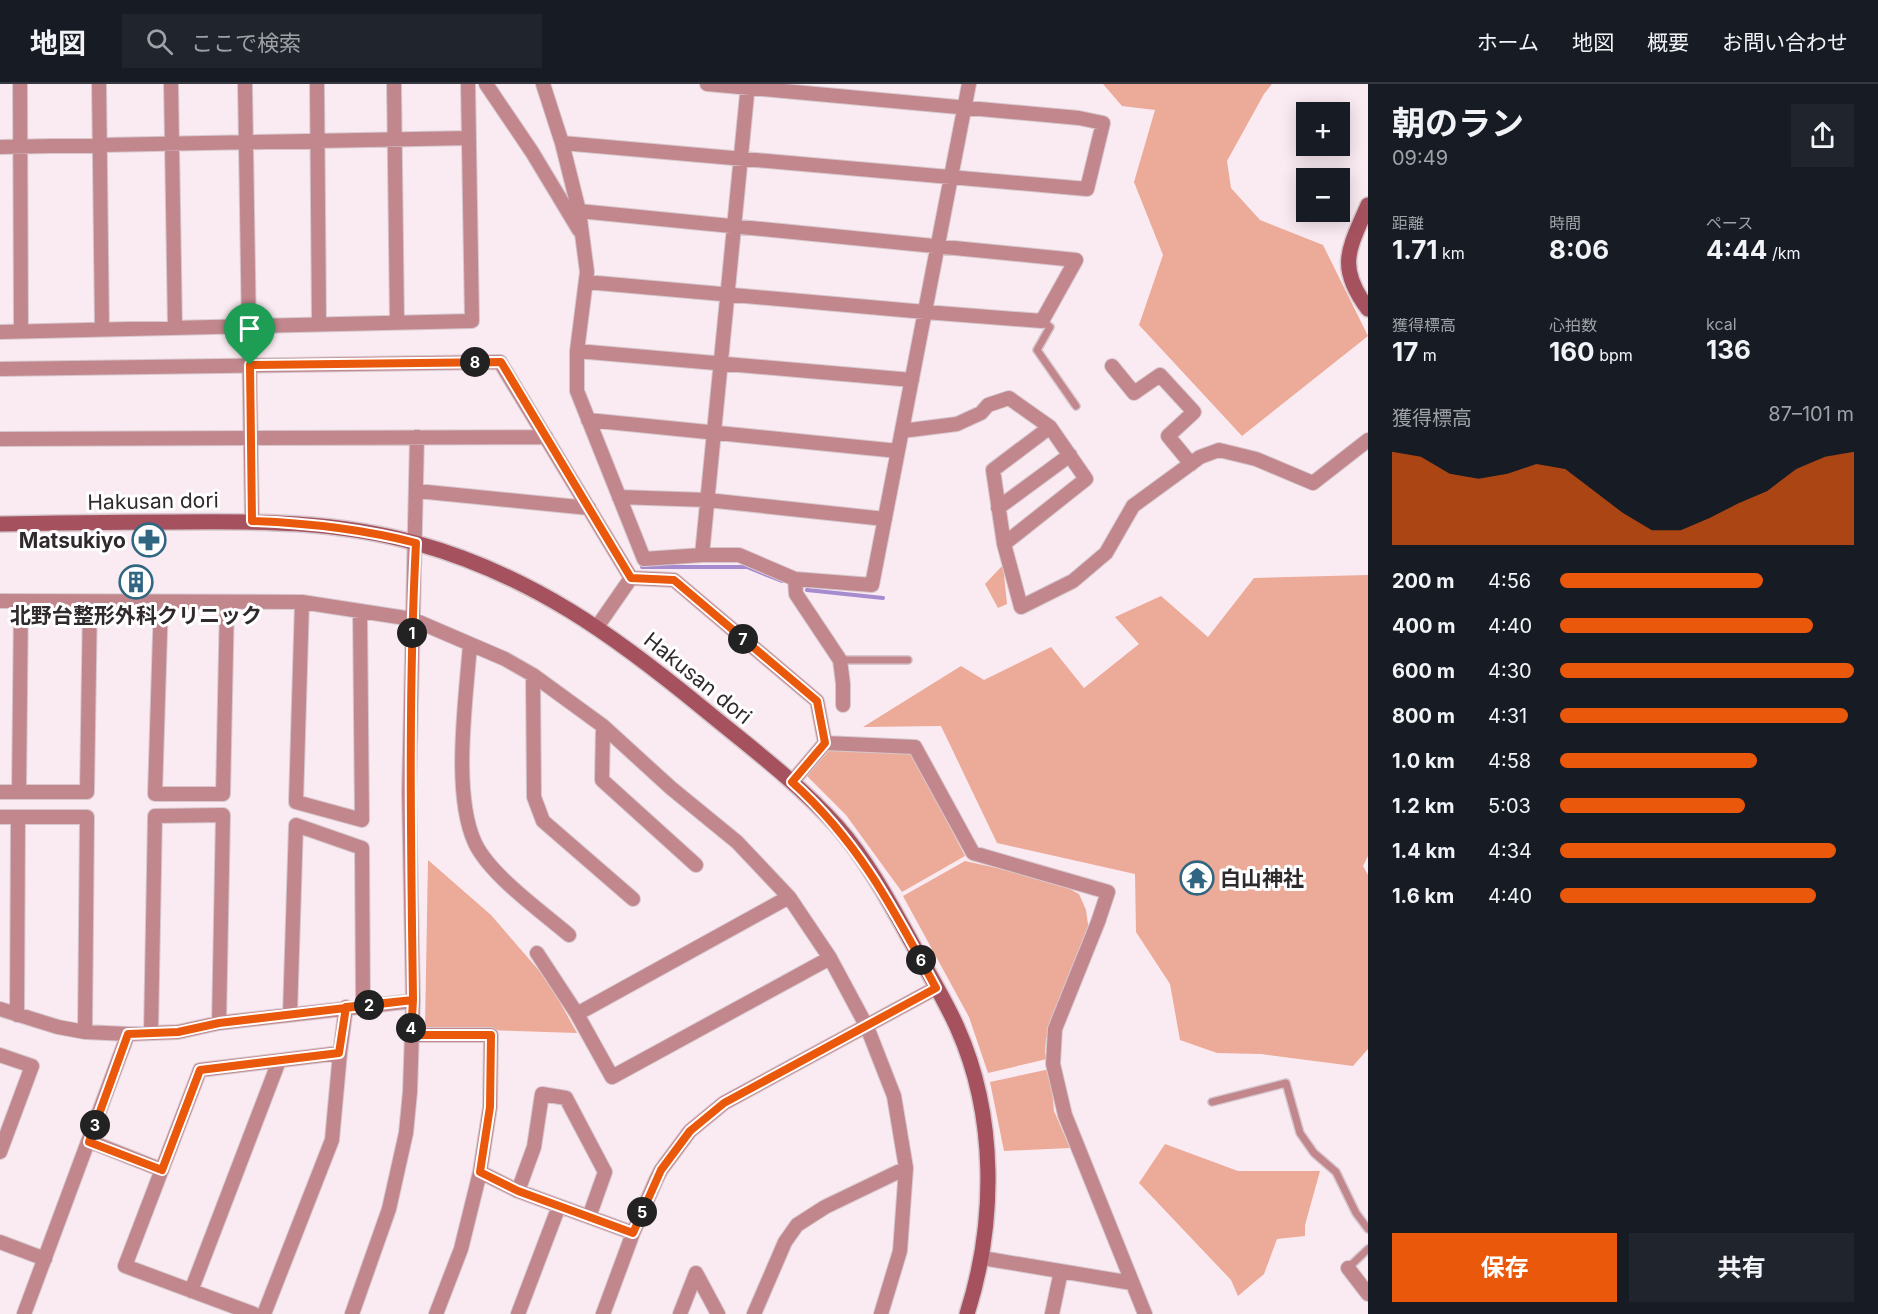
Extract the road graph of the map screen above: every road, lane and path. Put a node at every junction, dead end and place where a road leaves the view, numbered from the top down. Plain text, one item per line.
1 (20, 84) edge
2 (99, 84) edge
3 (171, 84) edge
4 (245, 84) edge
5 (317, 84) edge
6 (394, 84) edge
7 (468, 84) edge
8 (486, 84) edge
9 (543, 84) edge
10 (707, 84) edge
11 (969, 84) edge
12 (748, 86) edge
13 (964, 108) junction
14 (469, 138) junction
15 (394, 139) junction
16 (317, 141) junction
17 (246, 142) junction
18 (561, 143) junction
19 (172, 144) junction
20 (100, 145) junction
21 (0, 147) edge
22 (20, 147) junction
23 (741, 159) junction
24 (951, 177) junction
25 (1368, 205) edge
26 (579, 211) junction
27 (734, 227) junction
28 (581, 234) junction
29 (938, 247) junction
30 (586, 282) junction
31 (728, 295) junction
32 (1368, 309) edge
33 (925, 312) junction
34 (1042, 321) junction
35 (397, 323) junction
36 (319, 324) junction
37 (249, 326) junction
38 (175, 328) junction
39 (102, 329) junction
40 (21, 331) junction
41 (0, 332) edge
42 (577, 351) junction
43 (721, 364) junction
44 (250, 365) junction
45 (1112, 366) dead end
46 (0, 369) edge
47 (912, 380) junction
48 (1076, 406) dead end
49 (588, 420) junction
50 (1050, 427) junction
51 (902, 431) junction
52 (714, 433) junction
53 (417, 437) junction
54 (546, 437) junction
55 (251, 438) junction
56 (0, 439) edge
57 (1368, 440) edge
58 (898, 451) junction
59 (1070, 455) junction
60 (1191, 464) junction
61 (417, 491) junction
62 (619, 497) junction
63 (708, 500) junction
64 (589, 508) junction
65 (998, 508) junction
66 (885, 519) junction
67 (252, 521) junction
68 (0, 524) edge
69 (416, 543) junction
70 (1004, 544) junction
71 (702, 555) junction
72 (631, 578) junction
73 (795, 579) junction
74 (0, 601) edge
75 (21, 601) junction
76 (90, 602) junction
77 (161, 602) junction
78 (227, 602) junction
79 (302, 602) junction
80 (360, 611) junction
81 (412, 619) junction
82 (597, 627) junction
83 (470, 644) junction
84 (840, 660) junction
85 (909, 660) dead end
86 (533, 675) junction
87 (843, 705) dead end
88 (603, 726) junction
89 (825, 743) junction
90 (792, 782) junction
91 (0, 792) edge
92 (19, 792) junction
93 (0, 817) edge
94 (18, 817) junction
95 (696, 865) dead end
96 (789, 897) junction
97 (633, 899) dead end
98 (569, 935) dead end
99 (537, 953) dead end
100 (830, 958) junction
101 (936, 988) junction
102 (413, 1000) junction
103 (363, 1005) junction
104 (346, 1007) junction
105 (0, 1009) edge
106 (290, 1014) junction
107 (577, 1014) junction
108 (16, 1015) junction
109 (219, 1023) junction
110 (867, 1027) junction
111 (85, 1032) junction
112 (151, 1032) junction
113 (128, 1034) junction
114 (411, 1035) junction
115 (339, 1053) junction
116 (0, 1055) edge
117 (279, 1060) junction
118 (1212, 1102) dead end
119 (89, 1142) junction
120 (0, 1152) edge
121 (906, 1168) junction
122 (162, 1170) junction
123 (480, 1172) junction
124 (518, 1191) junction
125 (559, 1206) junction
126 (589, 1217) junction
127 (1368, 1229) edge
128 (633, 1233) junction
129 (0, 1242) edge
130 (1368, 1250) edge
131 (45, 1258) junction
132 (982, 1258) junction
133 (1348, 1268) joint
134 (1061, 1271) junction
135 (1132, 1284) junction
136 (191, 1291) junction
137 (1368, 1294) edge
138 (1138, 1297) junction
139 (24, 1314) edge
140 (254, 1314) edge
141 (264, 1314) edge
142 (352, 1314) edge
143 (436, 1314) edge
144 (518, 1314) edge
145 (603, 1314) edge
146 (681, 1314) edge
147 (718, 1314) edge
148 (754, 1314) edge
149 (881, 1314) edge
150 (967, 1314) edge
151 (1052, 1314) edge
152 (1131, 1314) edge
153 (1144, 1314) edge

1 - 22 street
2 - 20 street
3 - 19 street
4 - 17 street
5 - 16 street
6 - 15 street
7 - 14 street
8 - 28 street
9 - 18 street
10 - 12 street
11 - 13 street
12 - 13 street
12 - 23 street
13 - 24 street
13 - 24 street
14 - 15 street
14 - 35 street
15 - 16 street
15 - 35 street
16 - 17 street
16 - 36 street
17 - 19 street
17 - 37 street
18 - 23 street
18 - 26 street
19 - 20 street
19 - 38 street
20 - 22 street
20 - 39 street
21 - 22 street
22 - 40 street
23 - 24 street
23 - 27 street
24 - 29 street
25 - 32 street
26 - 27 street
26 - 28 street
27 - 29 street
27 - 31 street
28 - 30 street
29 - 33 street
29 - 34 street
30 - 31 street
30 - 42 street
31 - 33 street
31 - 43 street
33 - 34 street
33 - 47 street
34 - 48 lane
35 - 36 street
36 - 37 street
37 - 38 street
37 - 44 street
38 - 39 street
39 - 40 street
40 - 41 street
42 - 43 street
42 - 49 street
43 - 47 street
43 - 52 street
44 - 46 street
44 - 54 street
44 - 55 street
45 - 60 street
47 - 51 street
49 - 52 street
49 - 62 street
50 - 51 street
50 - 59 street
50 - 65 street
51 - 58 street
52 - 58 street
52 - 63 street
53 - 54 street
53 - 55 street
53 - 61 street
54 - 64 street
55 - 56 street
55 - 67 street
57 - 60 street
58 - 66 street
59 - 65 street
59 - 70 street
60 - 70 street
61 - 64 street
61 - 69 street
62 - 63 street
62 - 71 street
63 - 66 street
63 - 71 street
64 - 72 street
65 - 70 street
66 - 73 street
67 - 68 street, Hakusan dori
67 - 69 street, Hakusan dori
69 - 81 street
69 - 82 street, Hakusan dori
71 - 73 street
72 - 82 street
72 - 89 street
73 - 84 street
74 - 75 street
75 - 76 street
75 - 92 street
76 - 77 street
76 - 92 street
77 - 78 street
77 - 78 street
78 - 79 street
79 - 80 street
79 - 80 street
80 - 81 street
81 - 83 street
81 - 102 street
82 - 90 street, Hakusan dori
83 - 86 street
83 - 98 street
84 - 85 lane
84 - 87 street
86 - 88 street
86 - 97 street
88 - 95 street
88 - 96 street
89 - 90 street
89 - 135 street
90 - 101 street, Hakusan dori
91 - 92 street
93 - 94 street
94 - 108 street
94 - 111 street
96 - 100 street
96 - 107 street
99 - 107 street
100 - 107 street
100 - 110 street
101 - 110 street
101 - 132 street, Hakusan dori
102 - 103 street
102 - 114 street
103 - 104 street
103 - 106 street
104 - 106 street
104 - 115 street
105 - 108 street
106 - 109 street
108 - 111 street
109 - 112 street
109 - 112 street
110 - 121 street
110 - 128 street
111 - 113 street
112 - 113 street
113 - 119 street
114 - 123 street
114 - 142 street
115 - 117 street
115 - 141 street
116 - 120 street
117 - 122 street
117 - 136 street
118 - 127 lane
119 - 122 street
119 - 131 street
121 - 148 street
121 - 149 street
122 - 136 street
123 - 124 street
123 - 143 street
124 - 125 street
124 - 126 street
125 - 126 street
125 - 144 street
126 - 128 street
128 - 145 street
129 - 131 street
130 - 133 lane
131 - 139 street
132 - 134 street
132 - 150 street, Hakusan dori
133 - 137 street
134 - 135 street
134 - 151 street
135 - 138 street
136 - 140 street
138 - 152 street
138 - 153 street
146 - 147 street

